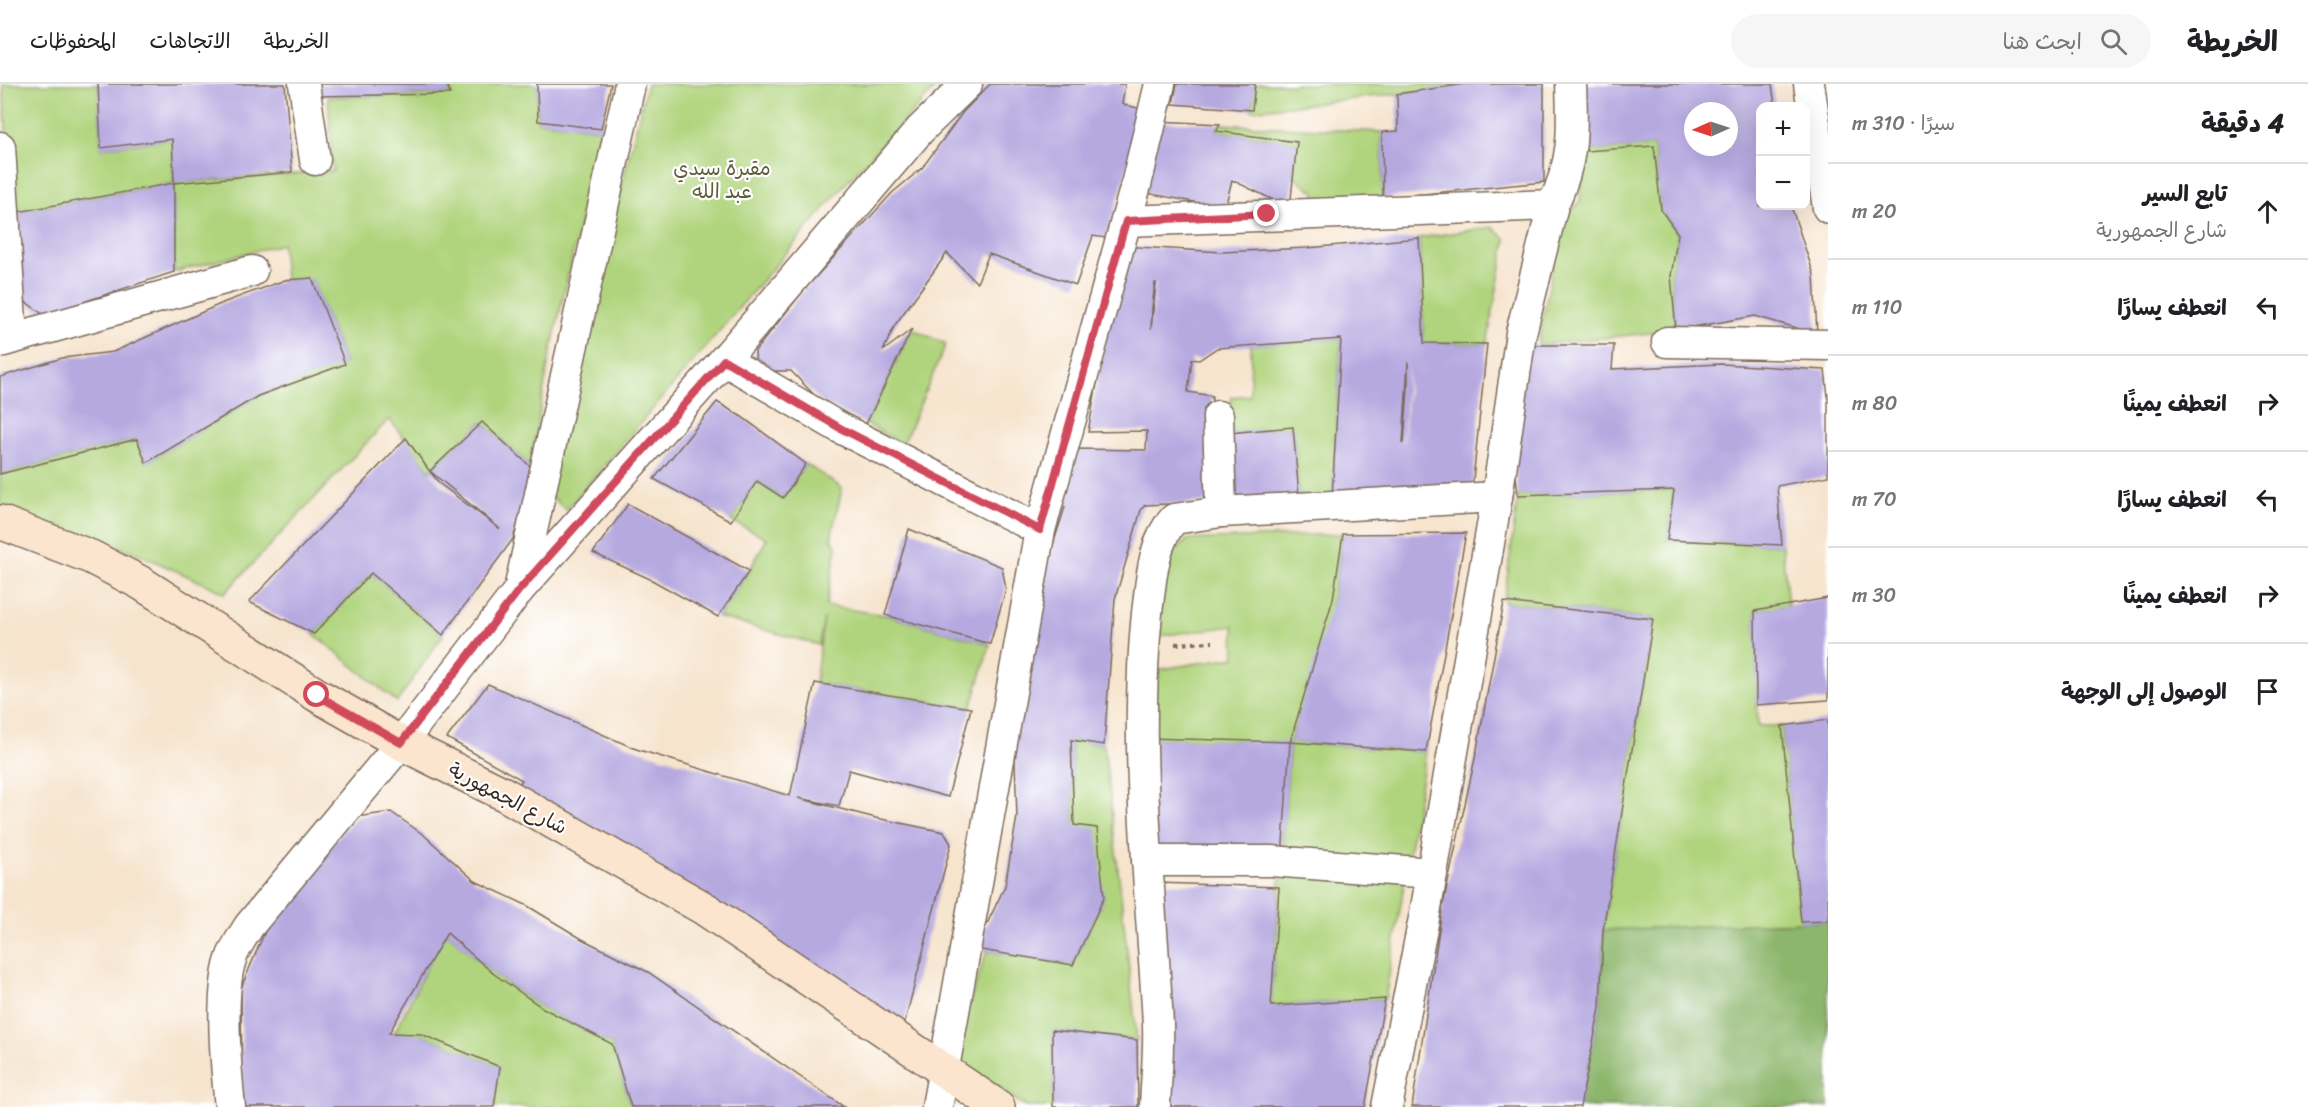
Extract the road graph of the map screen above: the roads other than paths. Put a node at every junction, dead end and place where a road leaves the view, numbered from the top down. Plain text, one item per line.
1 (304, 84) edge
2 (630, 84) edge
3 (967, 84) edge
4 (1160, 84) edge
5 (1571, 84) edge
6 (1816, 93) edge
7 (0, 147) edge
8 (315, 160) dead end
9 (1553, 205) junction
10 (1828, 208) edge
11 (1126, 221) junction
12 (252, 271) dead end
13 (6, 340) edge
14 (1667, 342) dead end
15 (1828, 345) edge
16 (724, 360) junction
17 (1218, 416) dead end
18 (1497, 497) junction
19 (1221, 512) junction
20 (0, 522) edge
21 (1040, 530) junction
22 (519, 590) junction
23 (401, 743) junction
24 (1148, 861) junction
25 (1432, 873) junction
26 (943, 1068) junction
27 (230, 1107) edge
28 (937, 1107) edge
29 (998, 1107) edge
30 (1155, 1107) edge
31 (1388, 1107) edge

1 - 8 street
2 - 22 street
3 - 16 street
4 - 11 street
5 - 9 street
6 - 10 street
7 - 13 street
9 - 11 street
9 - 18 street
11 - 21 street
12 - 13 street
14 - 15 street
16 - 21 street
16 - 22 street
17 - 19 street
18 - 19 street
18 - 25 street
19 - 24 street
20 - 23 main road, شارع الجمهورية
21 - 26 street
22 - 23 street
23 - 26 main road, شارع الجمهورية
23 - 27 street
24 - 25 street
24 - 30 street
25 - 31 street
26 - 28 street
26 - 29 main road, شارع الجمهورية

